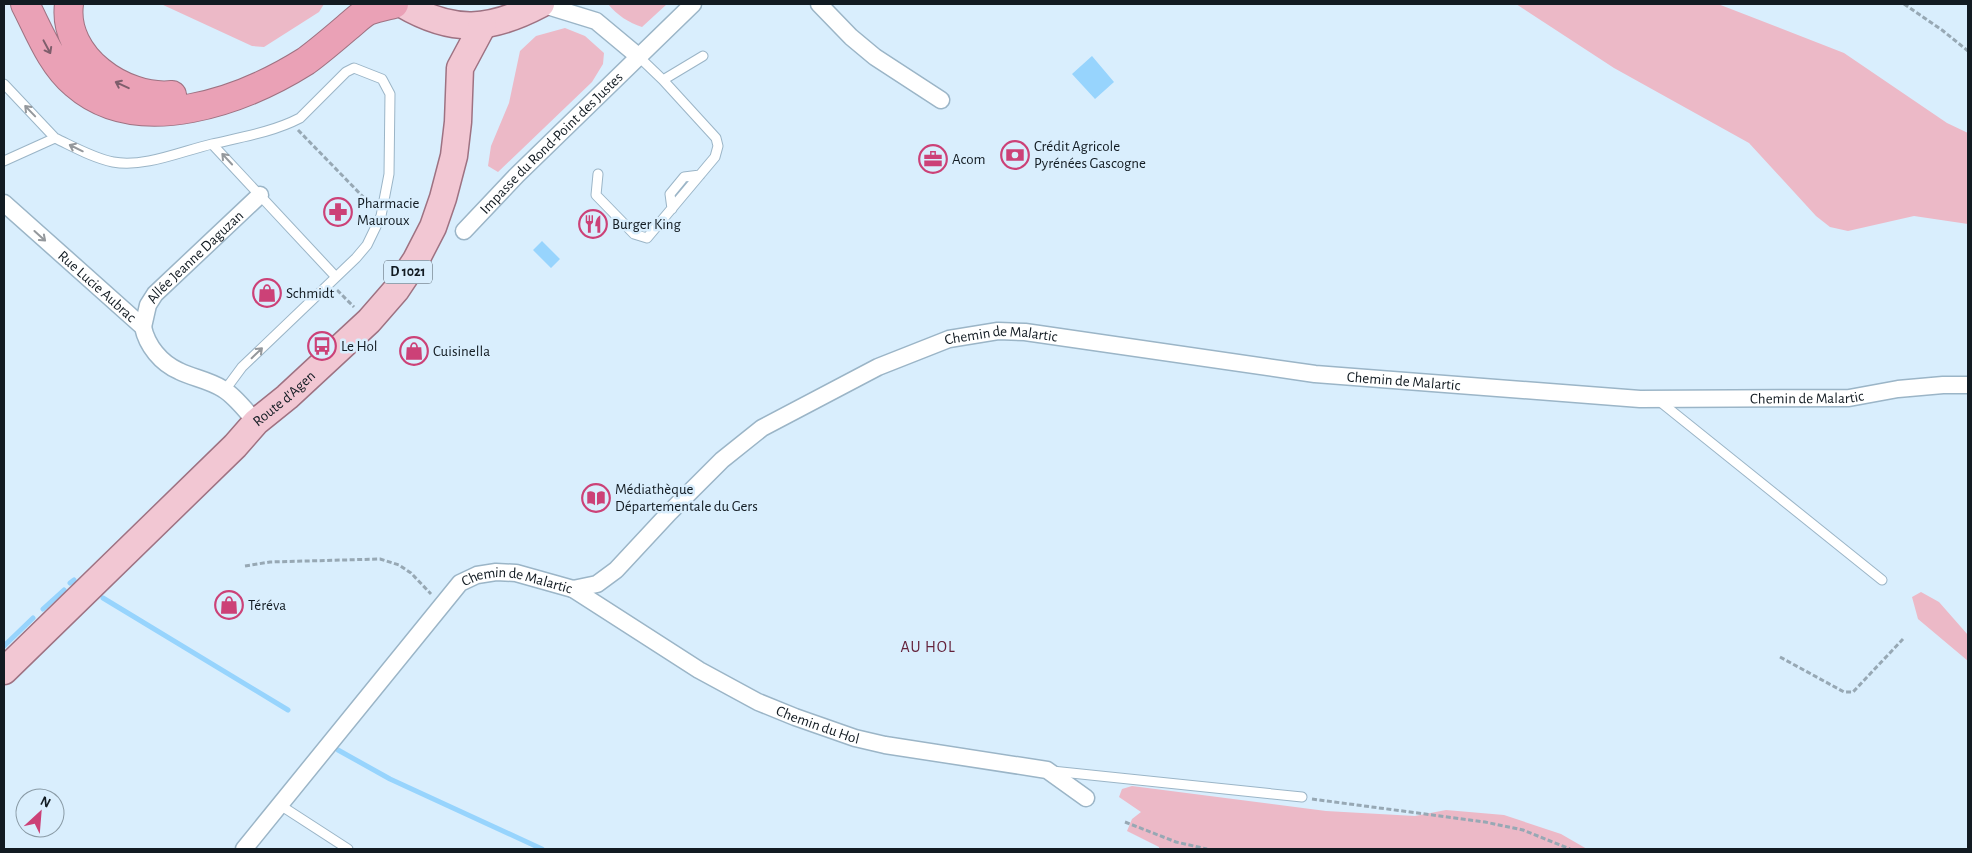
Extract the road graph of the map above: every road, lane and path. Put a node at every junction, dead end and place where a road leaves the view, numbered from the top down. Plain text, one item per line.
1 (25, 4) edge
2 (69, 4) edge
3 (352, 4) edge
4 (394, 4) edge
5 (402, 4) edge
6 (541, 4) edge
7 (588, 4) edge
8 (693, 4) edge
9 (819, 4) edge
10 (1904, 4) edge
11 (438, 21) junction
12 (596, 22) junction
13 (483, 25) junction
14 (1968, 51) edge
15 (638, 56) junction
16 (703, 56) dead end
17 (460, 68) junction
18 (663, 80) junction
19 (4, 84) edge
20 (941, 100) dead end
21 (290, 123) junction
22 (56, 138) junction
23 (212, 144) junction
24 (4, 161) edge
25 (598, 174) dead end
26 (260, 195) junction
27 (4, 204) edge
28 (381, 216) junction
29 (464, 231) dead end
30 (333, 280) junction
31 (369, 321) junction
32 (143, 327) junction
33 (1968, 385) edge
34 (225, 390) junction
35 (1658, 399) junction
36 (256, 422) junction
37 (245, 566) dead end
38 (1882, 580) dead end
39 (573, 589) junction
40 (442, 605) junction
41 (1903, 639) dead end
42 (1780, 657) dead end
43 (4, 671) edge
44 (1047, 770) junction
45 (1302, 797) joint
46 (1086, 798) dead end
47 (280, 805) junction
48 (1125, 822) dead end
49 (244, 849) edge
50 (348, 849) edge
51 (1207, 849) edge
52 (1570, 849) edge

1 -> 4 highway
3 -> 2 highway
5 - 11 main road
6 - 12 street
6 - 13 main road
7 - 12 street
8 - 15 street, Impasse du Rond-Point des Justes
9 - 20 street
10 - 14 path
11 - 13 main road
11 - 17 main road, Route d'Agen / D 1021
12 - 15 street
13 - 17 main road, Route d'Agen / D 1021
15 - 18 lane
15 - 29 street, Impasse du Rond-Point des Justes
16 - 18 lane
17 - 31 main road, Route d'Agen / D 1021
18 - 25 lane
22 -> 19 lane
21 - 23 lane
21 - 28 path
21 - 28 lane
23 -> 22 lane
22 - 24 lane
26 -> 23 lane
26 - 30 lane
26 - 32 street, Allée Jeanne Daguzan
27 -> 32 street, Rue Lucie Aubrac
28 - 30 lane
30 - 31 path
34 -> 30 lane
31 - 36 main road, Route d'Agen / D 1021
32 - 34 street, Rue Lucie Aubrac
33 - 35 street, Chemin de Malartic
34 - 36 street, Rue Lucie Aubrac
35 - 38 lane
35 - 39 street, Chemin de Malartic
36 - 43 main road, Route d'Agen / D 1021
37 - 40 path
39 - 40 street, Chemin de Malartic
39 - 44 street, Chemin du Hol
40 - 47 street, Chemin de Malartic
41 - 42 path
44 - 45 lane
44 - 46 street, Chemin du Hol
45 - 52 path
47 - 49 street, Chemin de Malartic
47 - 50 lane
48 - 51 path

